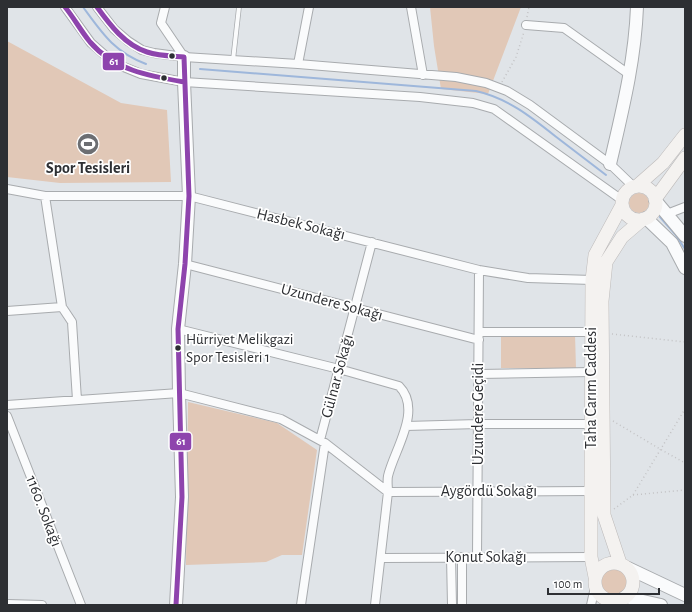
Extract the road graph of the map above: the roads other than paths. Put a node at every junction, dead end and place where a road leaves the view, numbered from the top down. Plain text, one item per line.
1 (65, 7) edge
2 (97, 7) edge
3 (165, 7) edge
4 (239, 7) edge
5 (309, 7) edge
6 (411, 7) edge
7 (637, 7) edge
8 (526, 25) road end
9 (184, 57) junction
10 (233, 60) junction
11 (298, 64) junction
12 (630, 74) junction
13 (423, 75) junction
14 (184, 82) junction
15 (685, 135) edge
16 (685, 158) edge
17 (610, 164) junction
18 (635, 187) junction
19 (7, 189) edge
20 (45, 196) junction
21 (189, 196) junction
22 (655, 200) junction
23 (622, 202) junction
24 (685, 207) edge
25 (667, 214) junction
26 (644, 219) junction
27 (685, 236) edge
28 (372, 242) junction
29 (185, 264) junction
30 (685, 268) edge
31 (479, 270) junction
32 (592, 280) junction
33 (62, 307) junction
34 (354, 308) junction
35 (7, 311) edge
36 (178, 329) junction
37 (597, 333) junction
38 (479, 336) junction
39 (338, 369) junction
40 (591, 372) junction
41 (479, 374) junction
42 (179, 394) junction
43 (77, 400) junction
44 (7, 405) edge
45 (7, 416) edge
46 (478, 424) junction
47 (591, 424) junction
48 (406, 426) junction
49 (322, 441) junction
50 (478, 491) junction
51 (590, 491) junction
52 (388, 492) junction
53 (451, 557) junction
54 (462, 557) junction
55 (478, 557) junction
56 (591, 557) junction
57 (381, 558) junction
58 (624, 566) junction
59 (595, 582) junction
60 (685, 595) edge
61 (621, 601) edge
62 (7, 604) edge
63 (42, 605) edge
64 (80, 605) edge
65 (176, 605) edge
66 (301, 605) edge
67 (375, 605) edge
68 (452, 605) edge
69 (462, 605) edge
70 (591, 605) edge
71 (661, 605) edge

1 - 14 street
2 - 9 street
3 - 9 street
4 - 10 lane
5 - 11 street
6 - 13 street
7 - 12 street
8 - 12 street
9 - 10 street
9 - 14 street
10 - 11 street
11 - 13 street
12 - 17 street
13 - 17 street
14 - 21 street
14 - 23 street
15 - 18 main road
16 - 22 main road
17 - 18 street
18 - 22 main road
18 - 23 main road
19 - 20 street, Hasbek Sokağı
20 - 21 street, Hasbek Sokağı
20 - 33 street
21 - 28 street, Hasbek Sokağı
21 - 29 street
22 - 25 street
22 - 26 main road
23 - 26 main road
23 - 32 main road, Taha Carım Caddesi
24 - 25 street
25 - 27 street
26 - 30 street
26 - 37 main road, Taha Carım Caddesi
28 - 31 street, Hasbek Sokağı
28 - 34 street, Gülnar Sokağı
29 - 34 street, Uzundere Sokağı
29 - 36 street
31 - 32 street, Hasbek Sokağı
31 - 38 street, Uzundere Geçidi
32 - 37 main road, Taha Carım Caddesi
33 - 35 street
33 - 43 street
34 - 38 street, Uzundere Sokağı
34 - 39 street, Gülnar Sokağı
36 - 39 street
36 - 42 street
37 - 38 street, Uzundere Sokağı
37 - 40 main road, Taha Carım Caddesi
37 - 58 main road, Taha Carım Caddesi
38 - 41 street, Uzundere Geçidi
39 - 48 street
39 - 49 street, Gülnar Sokağı
40 - 41 street
40 - 47 main road, Taha Carım Caddesi
41 - 46 street, Uzundere Geçidi
42 - 43 street
42 - 49 street
42 - 65 street
43 - 44 street
45 - 64 street, 1160. Sokağı
46 - 47 street
46 - 48 street
46 - 50 street, Uzundere Geçidi
47 - 51 main road, Taha Carım Caddesi
48 - 52 street
49 - 52 street
49 - 66 street, Gülnar Sokağı
50 - 51 street, Aygördü Sokağı
50 - 52 street, Aygördü Sokağı
50 - 55 street, Uzundere Geçidi
51 - 56 main road, Taha Carım Caddesi
52 - 57 street
53 - 54 street, Konut Sokağı
53 - 57 street, Konut Sokağı
53 - 68 street
54 - 55 street, Konut Sokağı
54 - 69 street
55 - 56 street, Konut Sokağı
56 - 59 main road, Taha Carım Caddesi
57 - 67 street
58 - 59 main road
58 - 60 street
58 - 61 main road
59 - 61 main road
59 - 70 street
61 - 71 street
62 - 63 street

